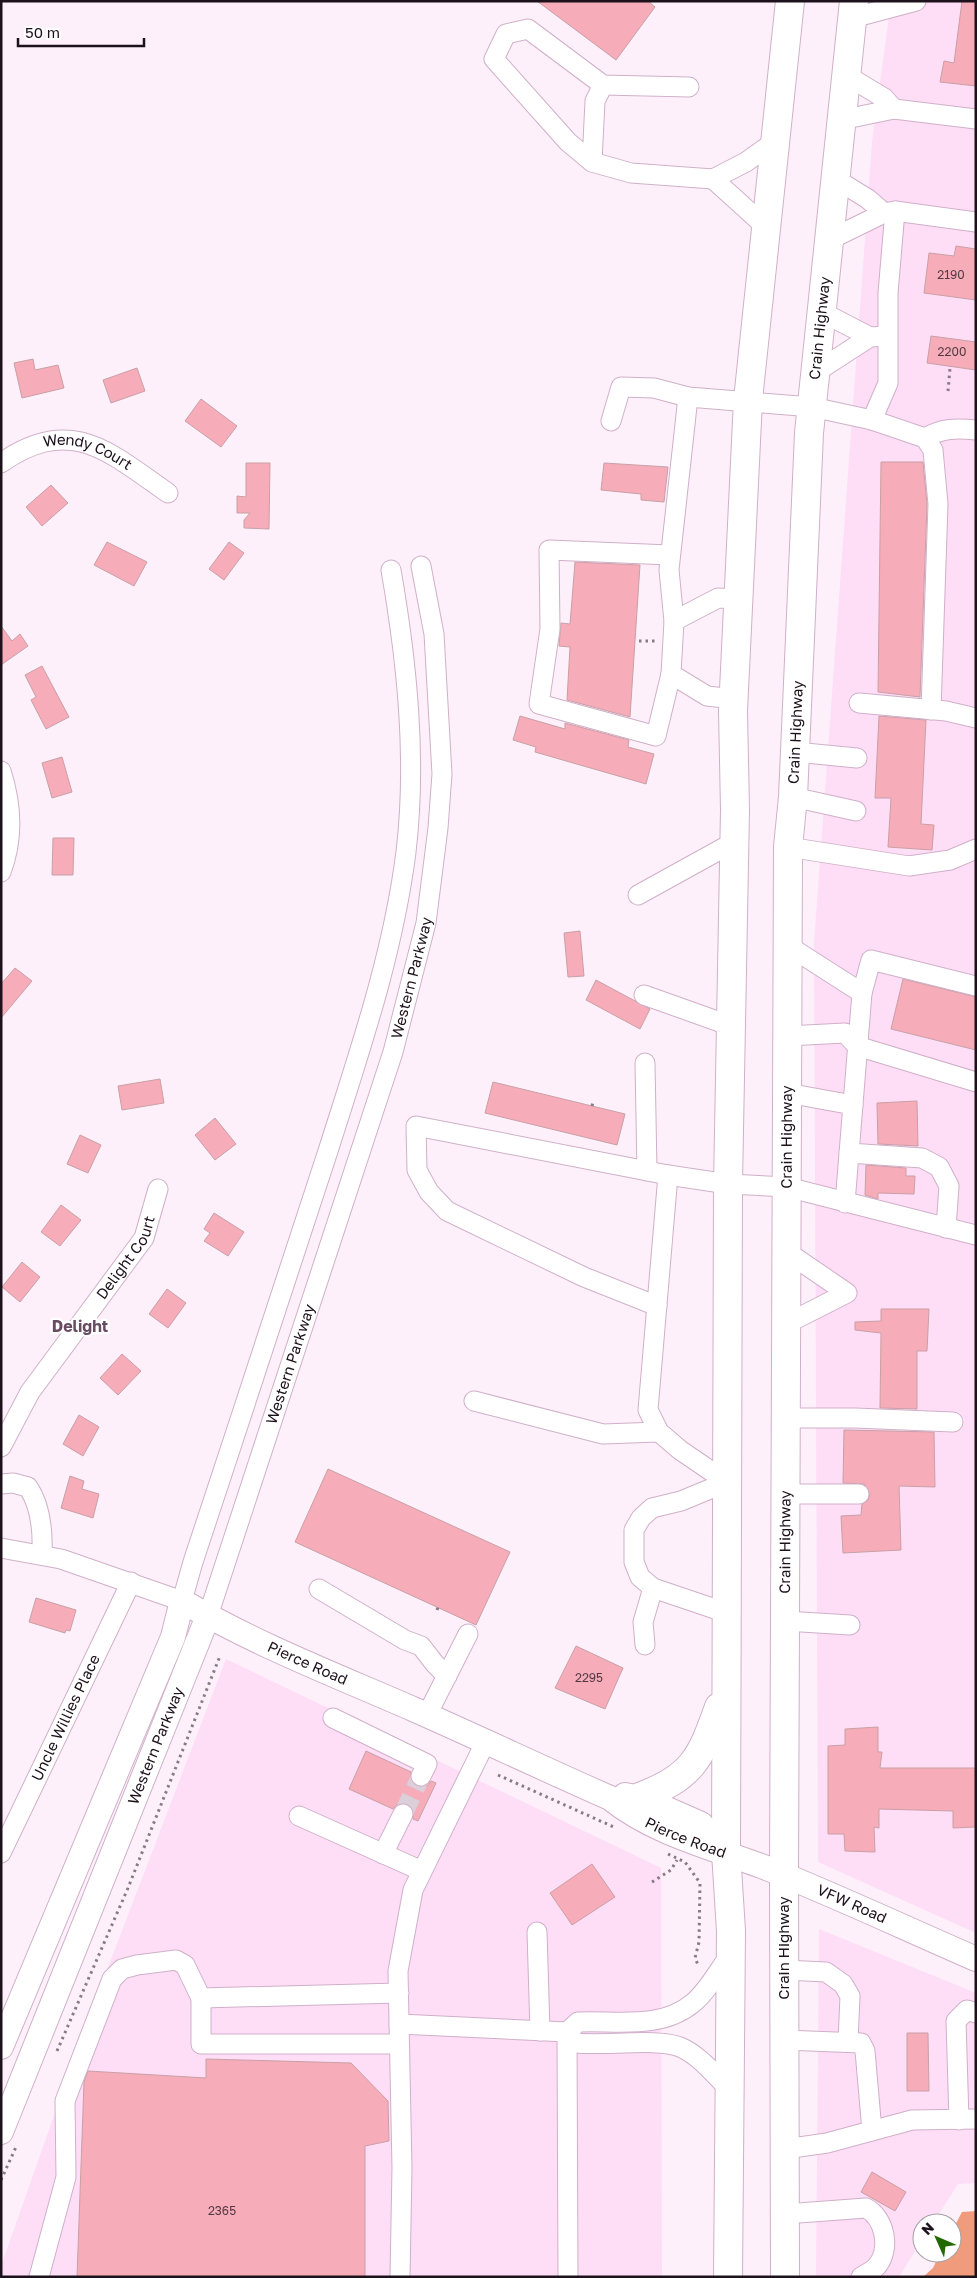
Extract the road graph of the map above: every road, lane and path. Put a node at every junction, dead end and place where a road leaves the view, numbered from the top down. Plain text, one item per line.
1 (790, 1) edge
2 (916, 1) edge
3 (855, 5) edge
4 (847, 63) junction
5 (603, 85) junction
6 (688, 87) dead end
7 (894, 109) junction
8 (976, 119) edge
9 (841, 120) junction
10 (774, 142) junction
11 (592, 162) junction
12 (834, 178) junction
13 (713, 179) junction
14 (889, 212) junction
15 (976, 222) edge
16 (766, 227) junction
17 (828, 240) junction
18 (822, 312) junction
19 (879, 336) junction
20 (950, 368) dead end
21 (816, 372) junction
22 (948, 391) dead end
23 (688, 397) junction
24 (748, 400) junction
25 (812, 407) junction
26 (872, 420) junction
27 (612, 421) dead end
28 (976, 430) edge
29 (925, 438) junction
30 (1, 463) edge
31 (168, 493) dead end
32 (670, 555) junction
33 (421, 566) dead end
34 (392, 570) dead end
35 (738, 599) junction
36 (674, 621) junction
37 (671, 674) junction
38 (734, 700) junction
39 (859, 703) dead end
40 (931, 710) junction
41 (976, 718) edge
42 (795, 752) junction
43 (858, 758) dead end
44 (1, 771) edge
45 (793, 797) junction
46 (856, 811) dead end
47 (734, 842) junction
48 (788, 847) junction
49 (976, 849) edge
50 (1, 872) edge
51 (638, 895) dead end
52 (787, 945) junction
53 (976, 986) edge
54 (862, 993) junction
55 (644, 995) dead end
56 (731, 1026) junction
57 (787, 1036) junction
58 (857, 1046) junction
59 (645, 1063) dead end
60 (976, 1082) edge
61 (787, 1093) junction
62 (853, 1105) junction
63 (849, 1153) junction
64 (647, 1171) junction
65 (668, 1175) junction
66 (728, 1184) junction
67 (787, 1187) junction
68 (158, 1189) dead end
69 (845, 1203) junction
70 (946, 1228) junction
71 (976, 1235) edge
72 (787, 1252) junction
73 (657, 1306) junction
74 (786, 1324) junction
75 (474, 1401) dead end
76 (786, 1418) junction
77 (953, 1422) dead end
78 (659, 1432) junction
79 (1, 1447) edge
80 (727, 1482) junction
81 (1, 1484) edge
82 (786, 1494) junction
83 (859, 1494) dead end
84 (1, 1548) edge
85 (42, 1555) junction
86 (132, 1582) junction
87 (319, 1588) dead end
88 (653, 1588) junction
89 (182, 1601) junction
90 (727, 1612) junction
91 (208, 1616) junction
92 (785, 1621) junction
93 (850, 1625) dead end
94 (468, 1634) dead end
95 (644, 1645) dead end
96 (220, 1656) dead end
97 (444, 1681) junction
98 (726, 1686) junction
99 (427, 1715) junction
100 (332, 1718) dead end
101 (486, 1741) junction
102 (498, 1775) dead end
103 (421, 1776) tunnel mouth
104 (610, 1798) junction
105 (637, 1798) junction
106 (403, 1814) tunnel mouth
107 (298, 1816) dead end
108 (620, 1830) dead end
109 (664, 1850) dead end
110 (726, 1852) junction
111 (1, 1853) edge
112 (383, 1854) junction
113 (677, 1860) junction
114 (422, 1871) junction
115 (784, 1875) junction
116 (652, 1882) dead end
117 (537, 1932) dead end
118 (730, 1954) junction
119 (976, 1959) edge
120 (784, 1970) junction
121 (399, 1993) junction
122 (700, 1995) junction
123 (201, 1998) junction
124 (976, 2013) edge
125 (399, 2024) junction
126 (540, 2031) junction
127 (567, 2032) junction
128 (784, 2040) junction
129 (848, 2042) junction
130 (398, 2044) junction
131 (1, 2048) edge
132 (55, 2056) dead end
133 (730, 2089) junction
134 (967, 2119) edge
135 (872, 2131) junction
136 (9, 2139) edge
137 (785, 2148) junction
138 (1, 2180) edge
139 (785, 2214) junction
140 (39, 2277) edge
141 (400, 2277) edge
142 (568, 2277) edge
143 (728, 2277) edge
144 (785, 2277) edge
145 (861, 2277) edge

1 - 10 highway
2 - 3 street
3 - 4 highway, Crain Highway
4 - 7 street
4 - 9 highway, Crain Highway
5 - 6 street
5 - 11 street
5 - 11 street
7 - 8 street
7 - 9 street
9 - 12 highway, Crain Highway
10 - 13 street
10 - 16 highway
11 - 13 street
12 - 14 street
12 - 17 highway, Crain Highway
13 - 16 street
14 - 15 street
14 - 17 street
14 - 19 street
16 - 24 highway
17 - 18 highway, Crain Highway
18 - 19 street
18 - 21 highway, Crain Highway
19 - 21 street
19 - 26 street
20 - 22 path
21 - 25 highway, Crain Highway
23 - 24 street
23 - 27 street
23 - 32 street
24 - 25 street
24 - 35 highway
25 - 26 street
25 - 42 highway, Crain Highway
26 - 29 street
28 - 29 street
29 - 40 street
30 - 31 street, Wendy Court
32 - 36 street
32 - 37 street
33 - 91 street, Western Parkway
34 - 89 street, Western Parkway
35 - 36 street
35 - 38 highway
36 - 37 street
37 - 38 street
38 - 47 highway
39 - 40 street
40 - 41 street
42 - 43 street
42 - 45 highway, Crain Highway
44 - 50 street
45 - 46 street
45 - 48 highway, Crain Highway
47 - 51 street
47 - 56 highway
48 - 49 street
48 - 52 highway, Crain Highway
52 - 54 street
52 - 57 highway, Crain Highway
53 - 54 street
54 - 58 street
55 - 56 street
56 - 66 highway
57 - 58 street
57 - 61 highway, Crain Highway
58 - 60 street
58 - 62 street
59 - 64 street
61 - 62 street
61 - 67 highway, Crain Highway
62 - 63 street
63 - 69 street
63 - 70 street
64 - 65 street
64 - 73 street
65 - 66 street
65 - 73 street
66 - 67 street
66 - 80 highway
67 - 69 street
67 - 72 highway, Crain Highway
68 - 79 street, Delight Court
69 - 70 street
70 - 71 street
72 - 74 highway, Crain Highway
72 - 74 street
73 - 78 street
74 - 76 highway, Crain Highway
75 - 78 street
76 - 77 street
76 - 82 highway, Crain Highway
78 - 80 street
80 - 88 street
80 - 90 highway
81 - 85 street
82 - 83 street
82 - 92 highway, Crain Highway
84 - 85 street, Pierce Road
85 - 86 street, Pierce Road
86 - 89 street, Pierce Road
86 - 111 street, Uncle Willies Place
87 - 97 street
88 - 90 street
88 - 95 street
89 - 91 main road, Pierce Road
89 - 131 main road, Western Parkway
90 - 98 highway
91 - 99 main road, Pierce Road
91 - 136 main road, Western Parkway
92 - 93 street
92 - 115 highway, Crain Highway
94 - 97 street
96 - 132 path
97 - 99 street
98 - 105 highway
98 - 110 highway
99 - 101 main road, Pierce Road
100 - 103 street
101 - 104 main road, Pierce Road
101 - 114 street
102 - 108 path
104 - 105 main road, Pierce Road
104 - 110 main road, Pierce Road
105 - 110 main road, Pierce Road
106 - 112 street
107 - 112 street
109 - 113 path
110 - 115 main road, VFW Road
110 - 118 highway
112 - 114 street
113 - 116 path
113 - 122 path
114 - 121 street
115 - 119 main road, VFW Road
115 - 120 highway, Crain Highway
117 - 126 street
118 - 122 street
118 - 133 highway
120 - 128 highway, Crain Highway
120 - 129 street
121 - 123 street
121 - 125 street
122 - 127 street
123 - 130 street
123 - 140 street
124 - 134 street
125 - 126 street
125 - 130 street
126 - 127 street
127 - 133 street
127 - 142 street
128 - 129 street
128 - 137 highway, Crain Highway
129 - 135 street
130 - 141 street
133 - 143 highway
134 - 135 street
135 - 137 street
136 - 138 path
137 - 139 highway, Crain Highway
139 - 144 highway, Crain Highway
139 - 145 street

